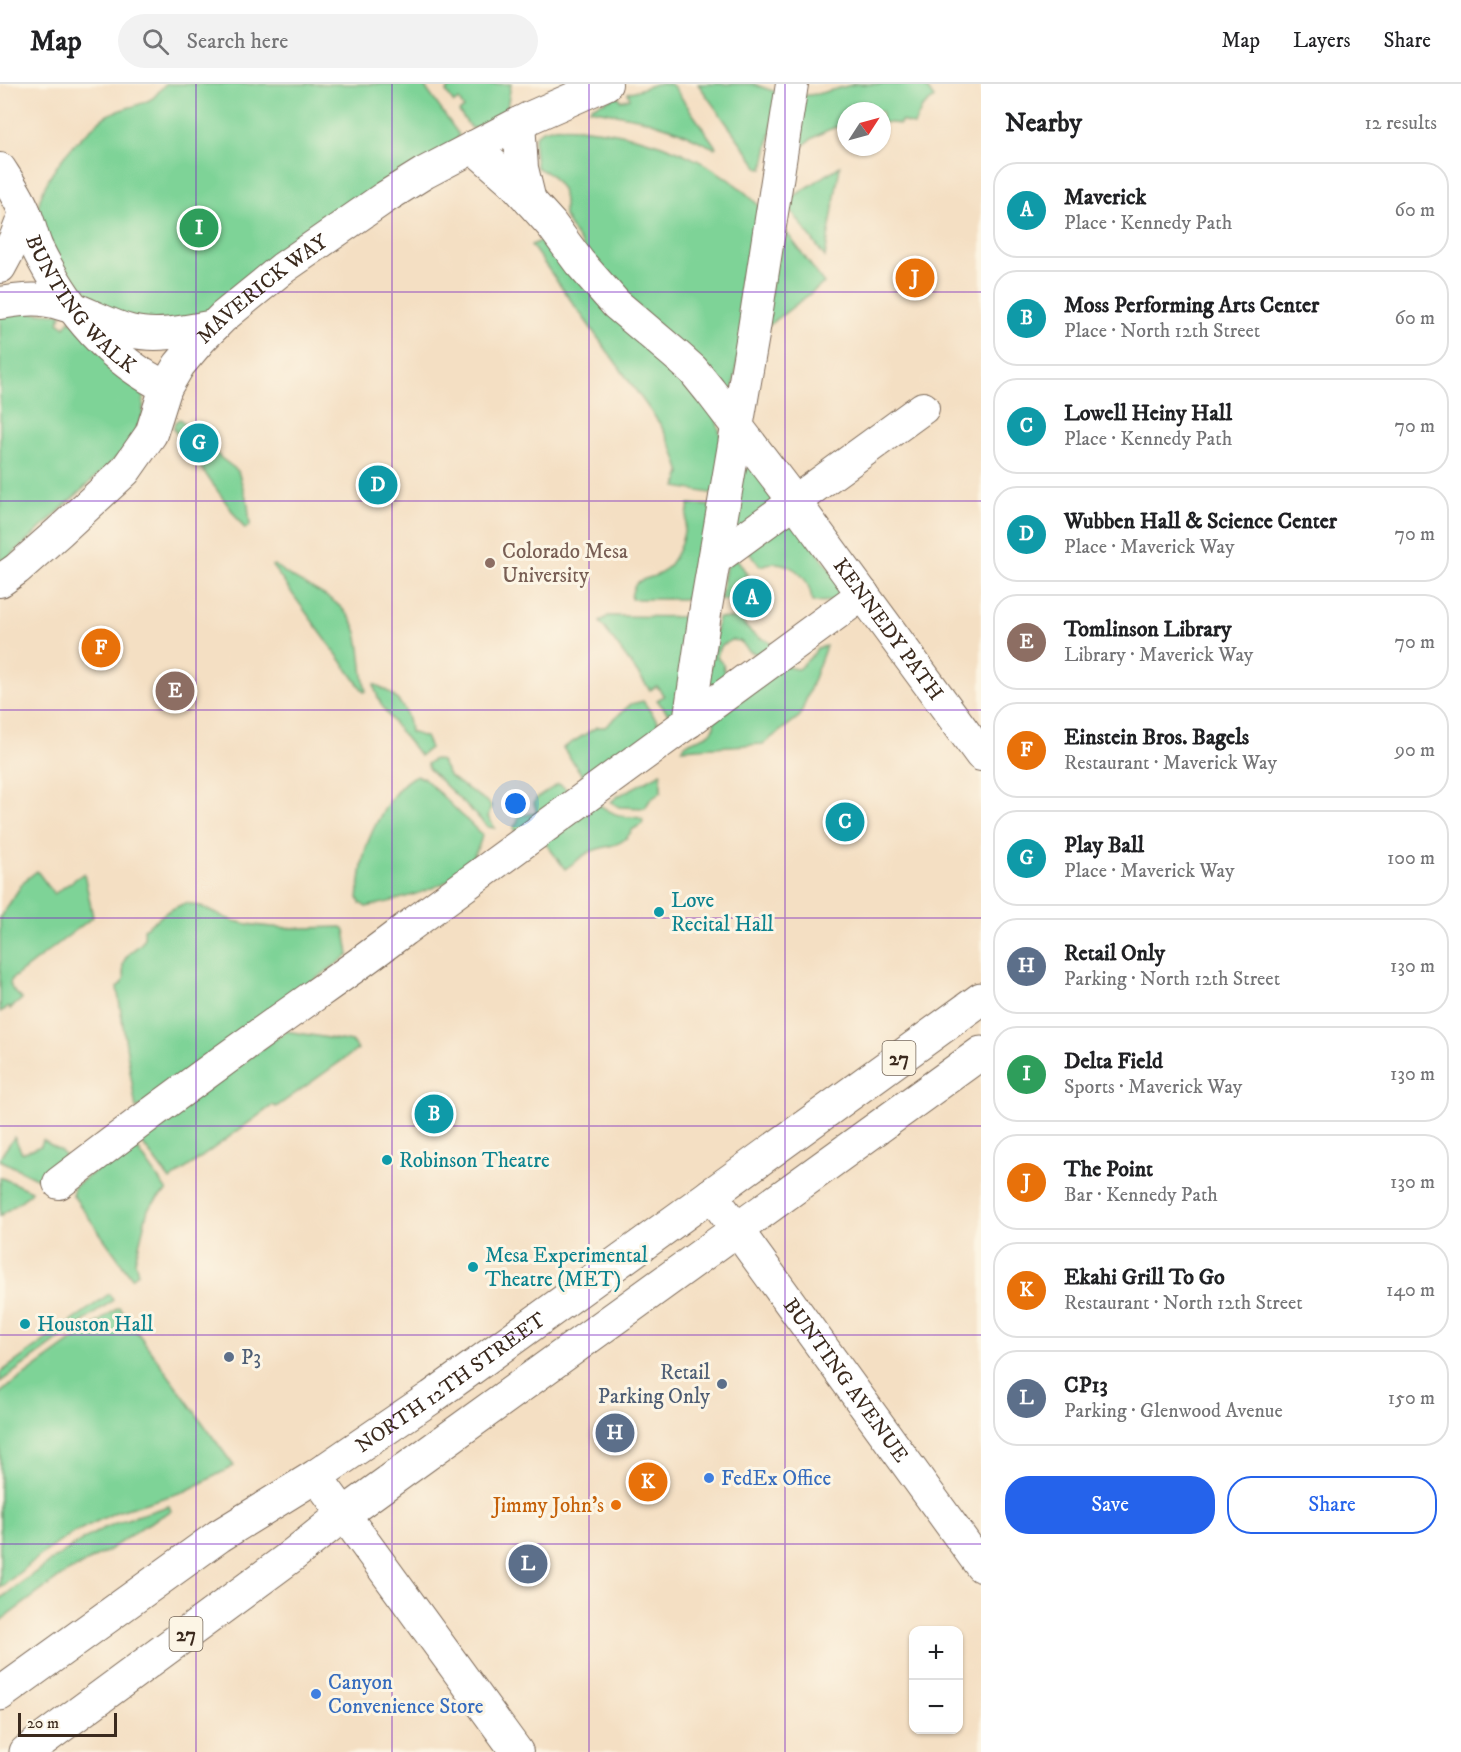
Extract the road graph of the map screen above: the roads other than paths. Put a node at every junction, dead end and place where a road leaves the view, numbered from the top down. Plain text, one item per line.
1 (576, 84) edge
2 (606, 84) edge
3 (792, 84) edge
4 (549, 109) junction
5 (519, 123) junction
6 (473, 147) junction
7 (0, 169) edge
8 (530, 201) junction
9 (25, 213) junction
10 (0, 267) edge
11 (0, 303) edge
12 (72, 308) junction
13 (214, 326) junction
14 (166, 387) junction
15 (923, 408) dead end
16 (736, 424) junction
17 (795, 502) junction
18 (714, 560) junction
19 (0, 581) edge
20 (863, 594) junction
21 (689, 722) junction
22 (981, 755) edge
23 (981, 999) edge
24 (981, 1053) edge
25 (59, 1183) dead end
26 (711, 1194) junction
27 (737, 1230) junction
28 (316, 1476) junction
29 (344, 1514) junction
30 (981, 1566) edge
31 (0, 1694) edge
32 (26, 1752) edge
33 (517, 1752) edge

1 - 4 street
2 - 4 street, MAVERICK WAY
3 - 16 street
4 - 5 street, MAVERICK WAY
5 - 6 street, MAVERICK WAY
5 - 8 street
6 - 8 street, KENNEDY PATH
6 - 13 street, MAVERICK WAY
7 - 9 street, BUNTING WALK
8 - 16 street, KENNEDY PATH
9 - 10 street
9 - 12 street, BUNTING WALK
11 - 12 street
12 - 13 street
12 - 14 street, BUNTING WALK
13 - 14 street, MAVERICK WAY
14 - 19 street, MAVERICK WAY
15 - 17 street
16 - 17 street, KENNEDY PATH
16 - 18 street
17 - 18 street
17 - 20 street, KENNEDY PATH
18 - 21 street
20 - 21 street
20 - 22 street, KENNEDY PATH
21 - 25 street
23 - 26 main road, NORTH 12TH STREET / 27
24 - 27 main road, 27
26 - 27 street, BUNTING AVENUE
26 - 28 main road, NORTH 12TH STREET / 27
27 - 29 main road, 27
27 - 30 street, BUNTING AVENUE
28 - 29 street
28 - 31 main road, NORTH 12TH STREET / 27
29 - 32 main road, 27
29 - 33 street

